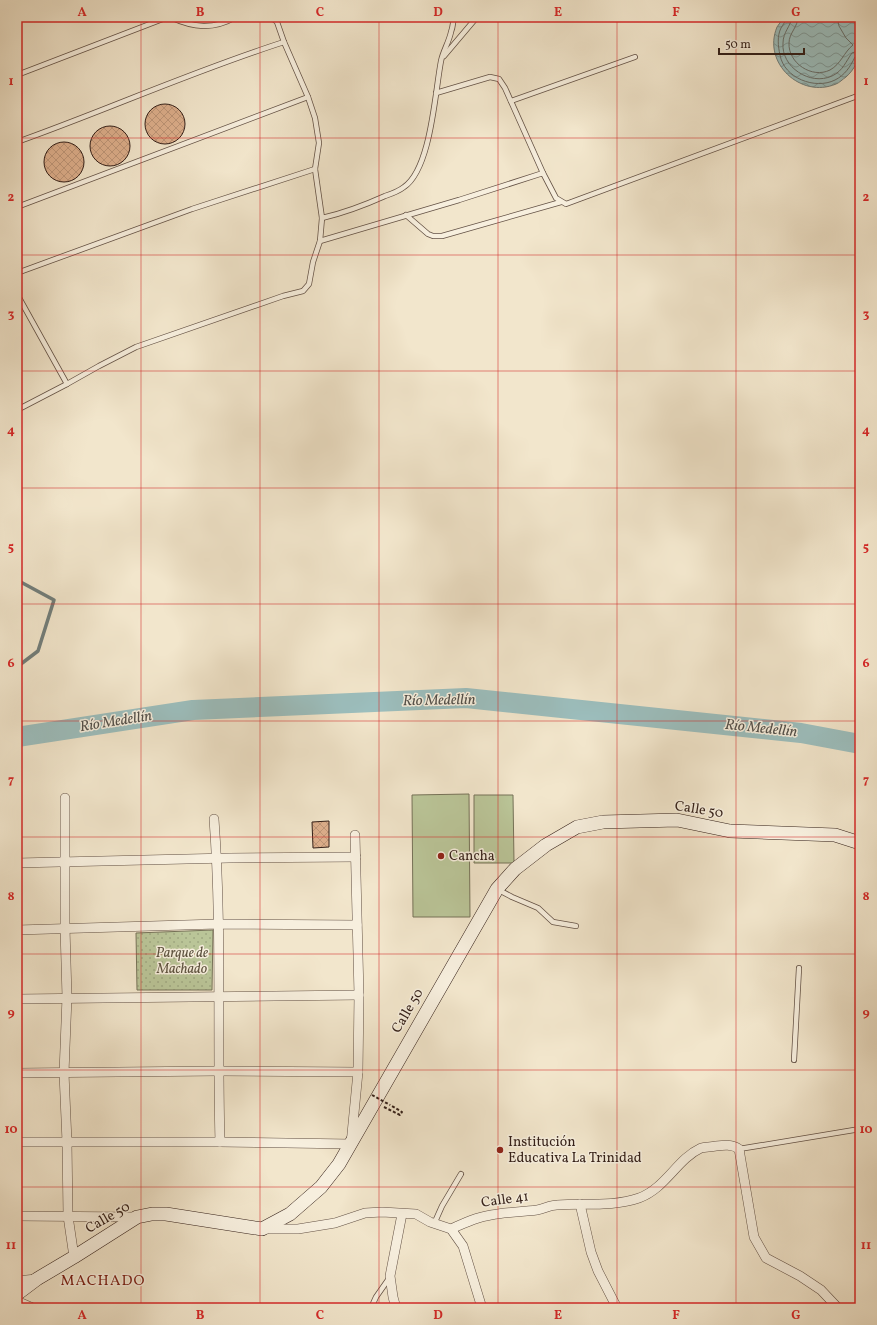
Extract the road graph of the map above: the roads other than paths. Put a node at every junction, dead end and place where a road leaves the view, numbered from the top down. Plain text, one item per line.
1 (169, 17) edge
2 (236, 17) edge
3 (271, 17) edge
4 (454, 17) edge
5 (477, 17) edge
6 (284, 42) junction
7 (636, 57) dead end
8 (442, 59) junction
9 (17, 75) edge
10 (436, 93) junction
11 (860, 95) edge
12 (308, 97) junction
13 (510, 101) junction
14 (17, 142) edge
15 (315, 169) junction
16 (543, 173) junction
17 (561, 202) junction
18 (17, 207) edge
19 (406, 215) junction
20 (322, 218) junction
21 (320, 241) junction
22 (17, 273) edge
23 (17, 294) edge
24 (67, 384) junction
25 (17, 410) edge
26 (65, 798) dead end
27 (214, 819) dead end
28 (355, 835) dead end
29 (860, 843) edge
30 (356, 857) junction
31 (217, 858) junction
32 (64, 862) junction
33 (17, 863) edge
34 (498, 890) junction
35 (218, 924) junction
36 (357, 925) junction
37 (576, 926) dead end
38 (65, 928) junction
39 (17, 930) edge
40 (799, 968) dead end
41 (359, 995) junction
42 (220, 997) junction
43 (67, 998) junction
44 (17, 999) edge
45 (794, 1060) dead end
46 (218, 1071) junction
47 (358, 1072) junction
48 (17, 1073) edge
49 (64, 1073) junction
50 (860, 1129) edge
51 (17, 1142) edge
52 (68, 1142) junction
53 (220, 1142) junction
54 (351, 1144) junction
55 (739, 1149) junction
56 (461, 1174) dead end
57 (580, 1204) junction
58 (402, 1214) junction
59 (17, 1216) edge
60 (68, 1216) junction
61 (137, 1217) junction
62 (434, 1224) junction
63 (262, 1228) junction
64 (451, 1229) junction
65 (74, 1257) junction
66 (390, 1276) junction
67 (37, 1279) junction
68 (17, 1281) edge
69 (17, 1294) edge
70 (17, 1301) edge
71 (615, 1304) dead end
72 (32, 1308) edge
73 (371, 1308) edge
74 (396, 1308) edge
75 (482, 1308) edge
76 (838, 1308) edge

1 - 2 lane
1 - 9 lane
3 - 6 lane
4 - 8 lane
5 - 8 lane
6 - 12 lane
6 - 14 lane
7 - 13 lane
8 - 10 lane
10 - 13 lane
10 - 20 lane
11 - 17 lane
12 - 15 lane
12 - 18 lane
13 - 16 lane
15 - 20 lane
15 - 22 lane
16 - 17 lane
16 - 19 lane
17 - 19 lane
19 - 21 lane
20 - 21 lane
21 - 24 lane
23 - 24 lane
24 - 25 lane
26 - 32 street
27 - 31 street
28 - 30 street
29 - 34 main road, Calle 50
30 - 31 street
30 - 36 street
31 - 32 street
31 - 35 street
32 - 33 street
32 - 38 street
34 - 37 lane
34 - 54 main road, Calle 50
35 - 36 street
35 - 38 street
35 - 42 street
36 - 41 street
38 - 39 street
38 - 43 street
40 - 45 lane
41 - 42 street
41 - 47 street
42 - 43 street
42 - 46 street
43 - 44 street
43 - 49 street
46 - 47 street
46 - 49 street
46 - 53 street
47 - 54 street
48 - 49 street
49 - 52 street
50 - 55 lane
51 - 52 street
52 - 53 street
52 - 60 street
53 - 54 street
54 - 63 main road, Calle 50
55 - 57 street, Calle 41
55 - 76 street
56 - 62 lane
57 - 64 street, Calle 41
57 - 71 street
58 - 62 street
58 - 63 street
58 - 66 street
59 - 60 street
60 - 61 street
60 - 65 street
61 - 63 main road, Calle 50
61 - 65 main road, Calle 50
62 - 64 street
64 - 75 street
65 - 67 main road, Calle 50
66 - 73 lane
66 - 74 street
67 - 68 street
67 - 69 main road, Calle 50
70 - 72 street

